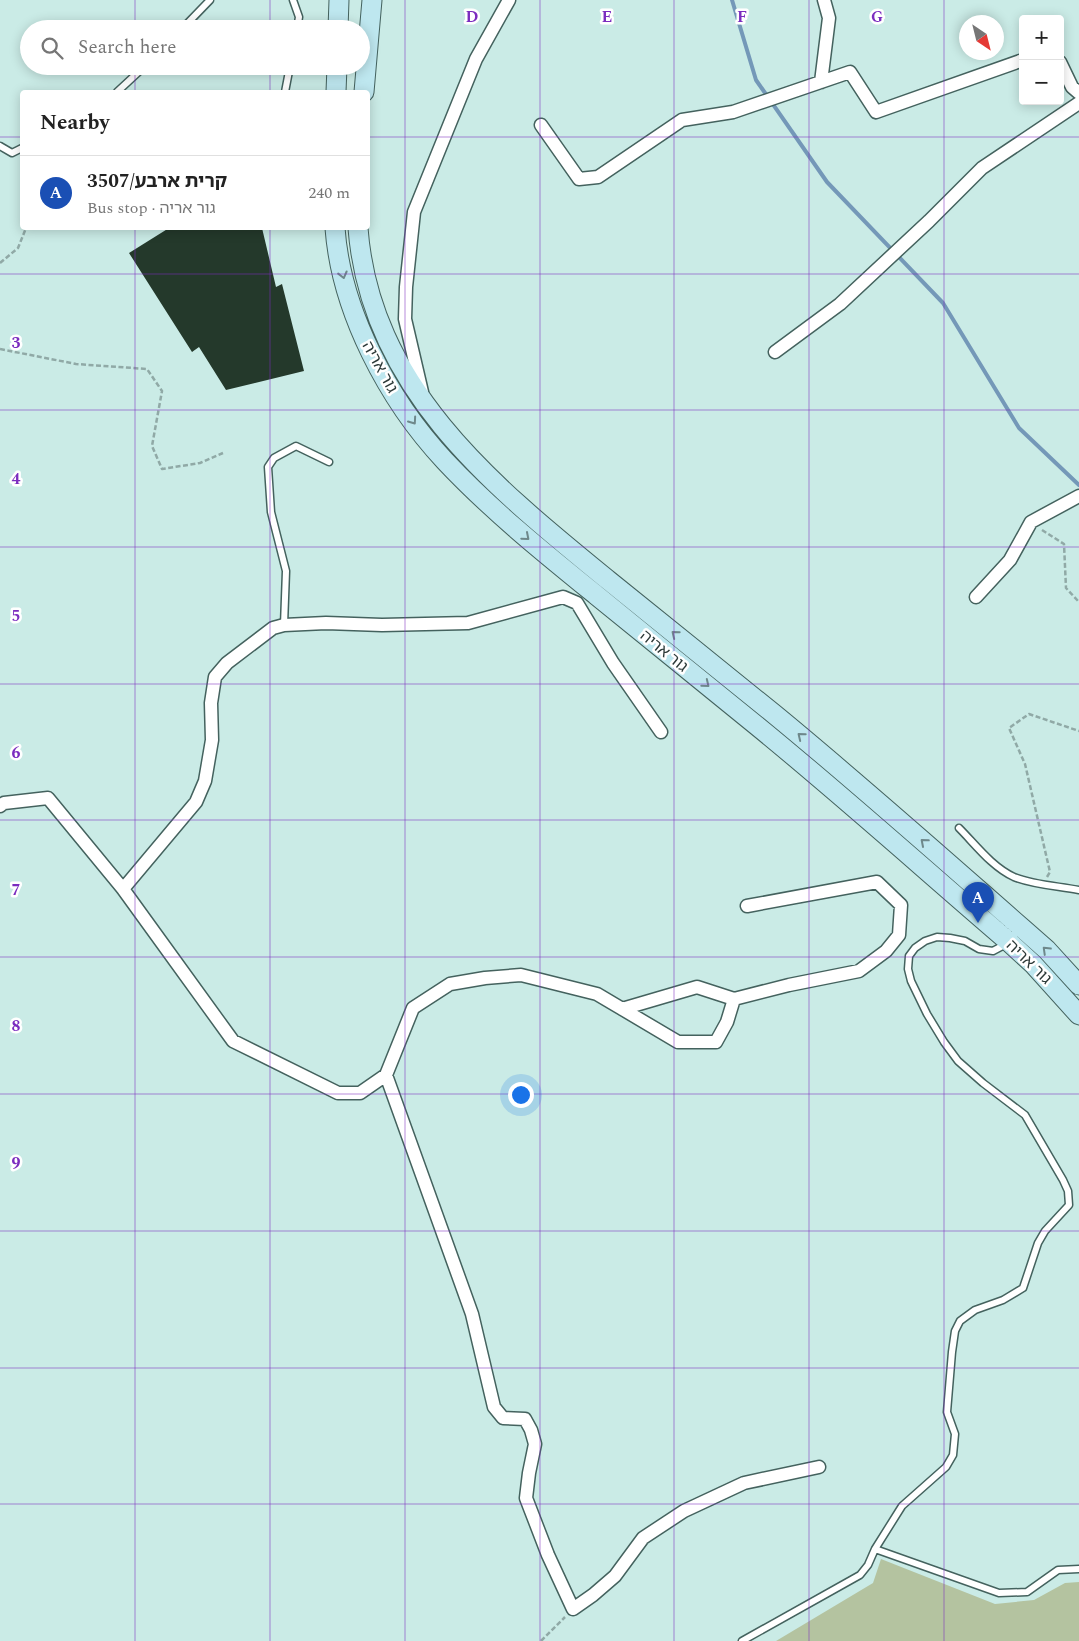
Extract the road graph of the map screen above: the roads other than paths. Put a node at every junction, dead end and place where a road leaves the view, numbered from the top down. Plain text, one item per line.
1 (210, 0) edge
2 (293, 0) edge
3 (339, 0) edge
4 (372, 0) edge
5 (509, 0) edge
6 (824, 0) edge
7 (191, 20) edge
8 (298, 20) edge
9 (338, 20) edge
10 (370, 23) edge
11 (1019, 61) edge
12 (1064, 70) edge
13 (135, 75) edge
14 (288, 75) edge
15 (337, 75) edge
16 (365, 75) edge
17 (821, 82) junction
18 (119, 90) edge
19 (285, 90) edge
20 (336, 90) edge
21 (364, 90) edge
22 (1079, 93) edge
23 (1079, 104) edge
24 (541, 125) dead end
25 (0, 146) edge
26 (20, 149) edge
27 (335, 230) edge
28 (358, 230) edge
29 (775, 352) dead end
30 (424, 403) junction
31 (329, 462) dead end
32 (1079, 496) edge
33 (976, 597) dead end
34 (284, 625) junction
35 (661, 732) dead end
36 (0, 806) edge
37 (959, 828) dead end
38 (123, 889) junction
39 (1079, 890) edge
40 (747, 906) dead end
41 (1009, 942) junction
42 (1077, 979) edge
43 (1059, 992) junction
44 (734, 999) junction
45 (622, 1009) junction
46 (1079, 1016) edge
47 (386, 1075) junction
48 (819, 1467) dead end
49 (875, 1550) junction
50 (1079, 1569) edge
51 (742, 1641) edge

1 - 7 lane
2 - 8 lane
3 - 9 main road
4 - 10 main road
5 - 30 street
6 - 17 street
11 - 17 street
12 - 22 street
13 - 18 lane
14 - 19 lane
15 - 20 main road
16 - 21 main road
17 - 24 street
23 - 29 street
25 - 26 lane
27 -> 41 main road, גור אריה
28 - 30 main road, גור אריה
42 -> 30 main road, גור אריה
31 - 34 lane
32 - 33 street
34 - 35 street
34 - 38 street
36 - 38 street
37 - 39 lane
38 - 47 street
40 - 44 street
41 - 43 main road, גור אריה
41 - 49 lane
42 - 43 lane
43 - 46 main road, גור אריה
44 - 45 street
44 - 45 street
45 - 47 street
47 - 48 street
49 - 50 lane
49 - 51 lane

